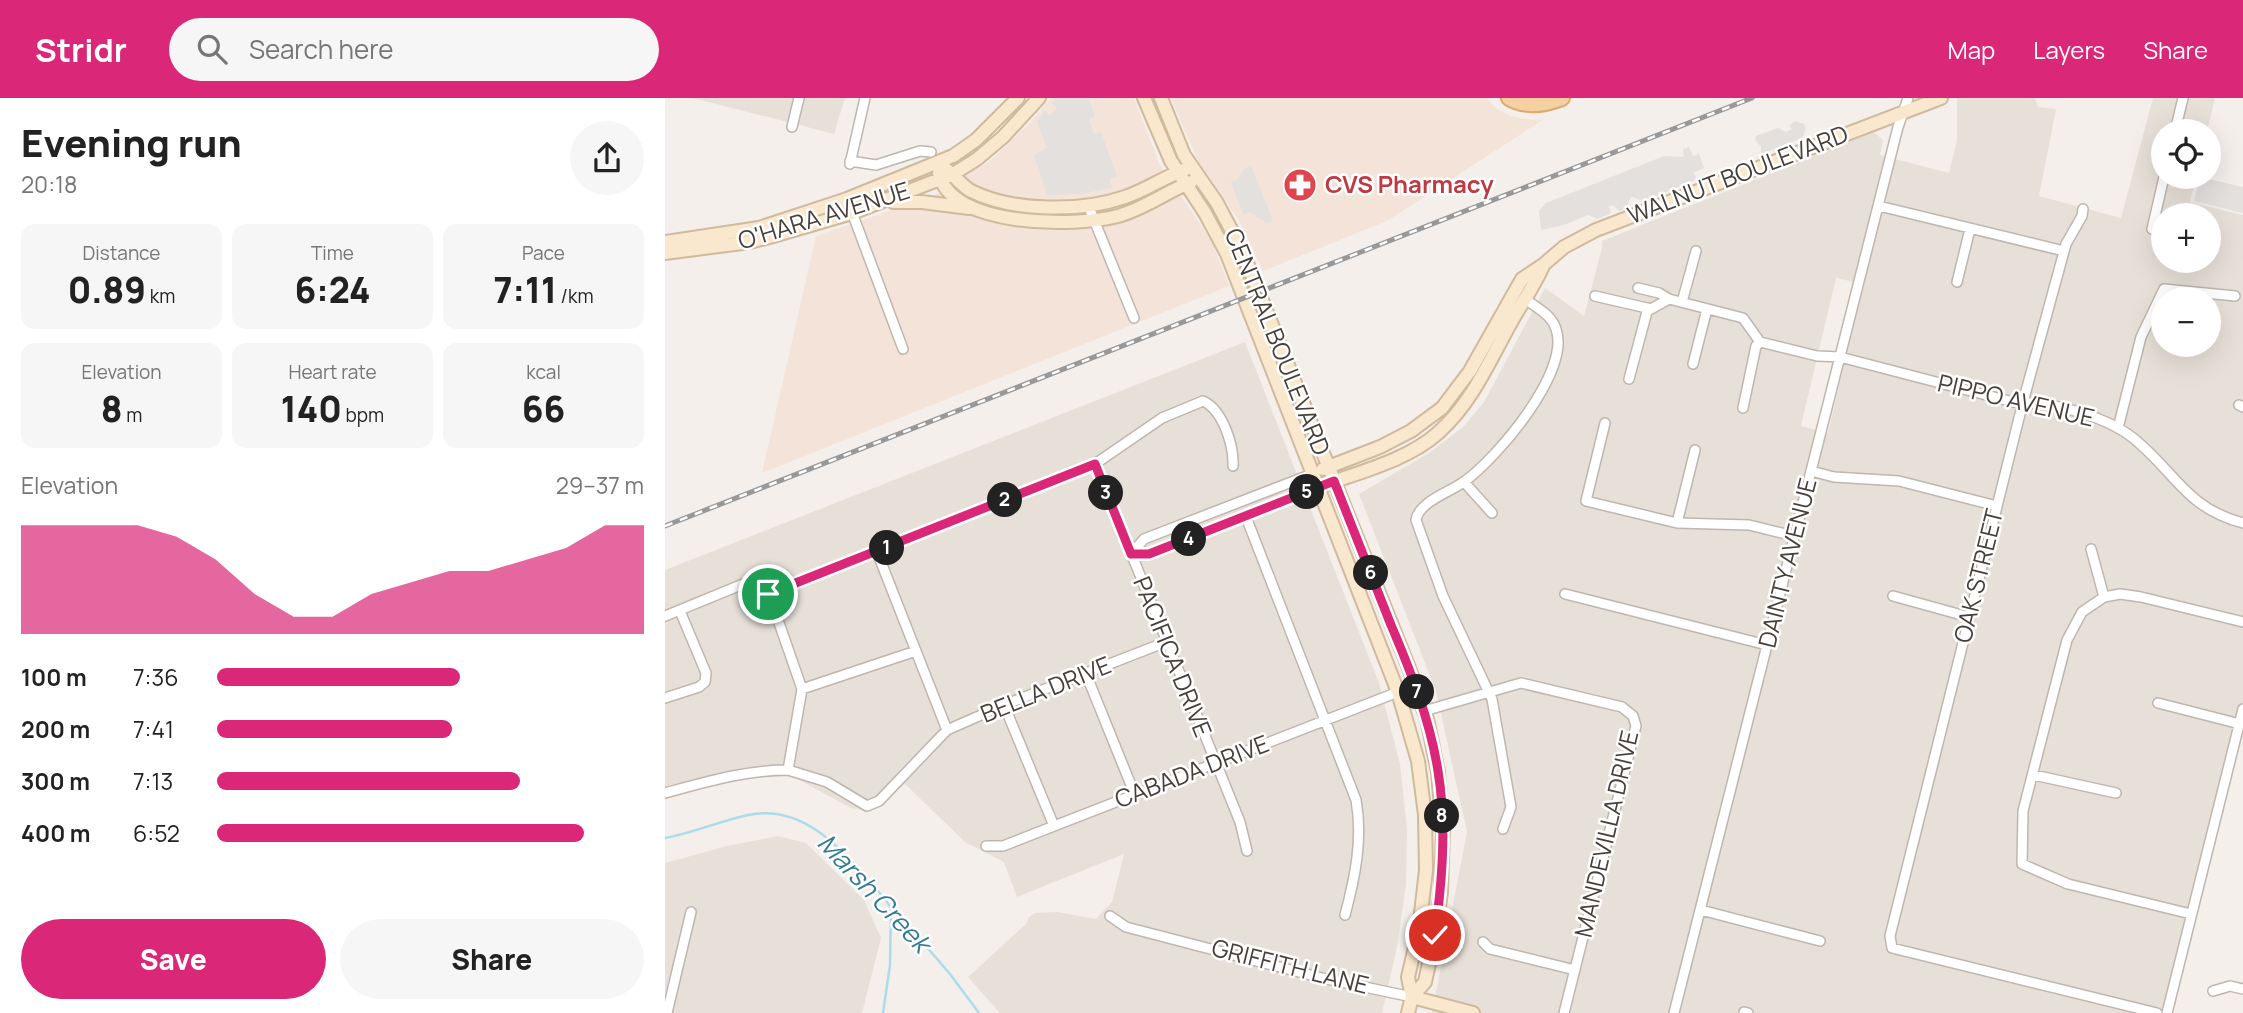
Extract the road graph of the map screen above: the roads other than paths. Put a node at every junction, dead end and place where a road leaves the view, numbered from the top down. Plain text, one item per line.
1 (799, 98) edge
2 (865, 98) edge
3 (1018, 98) edge
4 (1039, 98) edge
5 (1144, 98) edge
6 (1161, 98) edge
7 (1509, 98) edge
8 (1562, 98) edge
9 (1908, 98) edge
10 (1941, 98) edge
11 (2183, 98) edge
12 (1903, 113) junction
13 (2178, 119) edge
14 (792, 127) dead end
15 (934, 157) junction
16 (1178, 172) junction
17 (1195, 173) junction
18 (953, 174) junction
19 (940, 179) junction
20 (1186, 184) junction
21 (847, 199) junction
22 (883, 202) junction
23 (1088, 205) junction
24 (1879, 206) junction
25 (974, 208) junction
26 (2083, 209) dead end
27 (852, 213) junction
28 (1094, 221) junction
29 (1971, 229) junction
30 (665, 242) edge
31 (1696, 251) dead end
32 (2064, 251) junction
33 (665, 253) edge
34 (1543, 265) junction
35 (1957, 282) dead end
36 (1638, 288) dead end
37 (1595, 296) dead end
38 (2235, 296) dead end
39 (1525, 299) junction
40 (1669, 299) junction
41 (1682, 302) junction
42 (1648, 308) junction
43 (1707, 309) junction
44 (1134, 318) dead end
45 (1760, 342) junction
46 (903, 349) dead end
47 (1840, 357) junction
48 (1693, 364) dead end
49 (1629, 379) dead end
50 (2023, 402) junction
51 (1743, 408) dead end
52 (1605, 423) dead end
53 (2118, 428) junction
54 (1695, 450) dead end
55 (1095, 464) junction
56 (1233, 466) dead end
57 (1328, 467) junction
58 (1811, 471) junction
59 (1312, 474) junction
60 (1334, 481) junction
61 (1464, 482) junction
62 (1317, 488) junction
63 (1997, 506) junction
64 (1492, 513) dead end
65 (1246, 517) junction
66 (1677, 523) junction
67 (2243, 523) edge
68 (1794, 536) junction
69 (2091, 549) dead end
70 (877, 552) junction
71 (1131, 554) junction
72 (768, 594) junction
73 (1565, 594) dead end
74 (1893, 596) dead end
75 (2105, 597) junction
76 (680, 611) junction
77 (665, 616) edge
78 (1969, 617) junction
79 (2243, 622) edge
80 (1166, 642) junction
81 (1767, 645) junction
82 (916, 650) junction
83 (1086, 674) junction
84 (802, 689) junction
85 (1488, 690) junction
86 (1398, 692) junction
87 (665, 698) edge
88 (2158, 703) dead end
89 (1004, 705) junction
90 (2243, 709) edge
91 (1424, 711) junction
92 (1325, 720) junction
93 (2239, 724) junction
94 (947, 730) junction
95 (1215, 764) junction
96 (788, 770) junction
97 (2034, 775) junction
98 (665, 793) edge
99 (2116, 793) dead end
100 (1135, 794) junction
101 (1054, 826) junction
102 (1503, 829) dead end
103 (986, 846) dead end
104 (1247, 851) dead end
105 (1701, 909) junction
106 (691, 912) dead end
107 (2191, 914) junction
108 (1345, 915) dead end
109 (1109, 916) dead end
110 (1820, 941) dead end
111 (1483, 942) dead end
112 (1575, 970) junction
113 (2243, 989) edge
114 (2213, 990) dead end
115 (1412, 997) junction
116 (667, 1013) edge
117 (1408, 1013) edge
118 (1473, 1013) edge
119 (1564, 1013) edge
120 (1674, 1013) edge
121 (2157, 1013) edge
122 (2167, 1013) edge

1 - 14 street
2 - 15 street
3 - 15 street
4 - 18 street
5 - 16 street, CENTRAL BOULEVARD
6 - 17 street, CENTRAL BOULEVARD
7 - 8 main road
9 - 12 street, DAINTY AVENUE
10 - 12 street, WALNUT BOULEVARD
11 - 13 street
12 - 24 street, DAINTY AVENUE
12 - 34 street, WALNUT BOULEVARD
15 - 18 street, O'HARA AVENUE
15 - 19 street, O'HARA AVENUE
15 - 21 street, O'HARA AVENUE
16 - 17 street, O'HARA AVENUE
16 - 20 street, CENTRAL BOULEVARD
16 - 23 street, O'HARA AVENUE
17 - 20 street, O'HARA AVENUE
17 - 57 street, CENTRAL BOULEVARD
18 - 19 street, O'HARA AVENUE
18 - 23 street, O'HARA AVENUE
19 - 22 street, O'HARA AVENUE
19 - 25 street, O'HARA AVENUE
20 - 28 street, O'HARA AVENUE
20 - 59 street, CENTRAL BOULEVARD
21 - 27 street
21 - 30 street, O'HARA AVENUE
22 - 25 street
22 - 27 street, O'HARA AVENUE
23 - 28 street
24 - 29 street
24 - 47 street, DAINTY AVENUE
25 - 28 street, O'HARA AVENUE
26 - 32 street, OAK STREET
27 - 33 street, O'HARA AVENUE
27 - 46 street
28 - 44 street
29 - 32 street
29 - 35 street
31 - 41 street
32 - 50 street, OAK STREET
34 - 39 street, WALNUT BOULEVARD
34 - 57 street, WALNUT BOULEVARD
36 - 40 street
37 - 42 street
38 - 53 street
39 - 60 street, WALNUT BOULEVARD
39 - 61 street
40 - 41 street
40 - 42 street
41 - 43 street
42 - 49 street
43 - 45 street
43 - 48 street
45 - 47 street, PIPPO AVENUE
45 - 51 street
47 - 50 street, PIPPO AVENUE
47 - 58 street, DAINTY AVENUE
50 - 53 street, PIPPO AVENUE
50 - 63 street, OAK STREET
52 - 66 street
53 - 67 street, PIPPO AVENUE
54 - 66 street
55 - 56 street
55 - 70 street
55 - 71 street, PACIFICA DRIVE
57 - 59 street, WALNUT BOULEVARD
57 - 60 street, CENTRAL BOULEVARD
58 - 63 street
58 - 68 street, DAINTY AVENUE
59 - 62 street, CENTRAL BOULEVARD
59 - 71 street, WALNUT BOULEVARD
60 - 62 street, WALNUT BOULEVARD
60 - 91 street, CENTRAL BOULEVARD
61 - 64 street
61 - 85 street
62 - 65 street, WALNUT BOULEVARD
62 - 86 street, CENTRAL BOULEVARD
63 - 78 street, OAK STREET
65 - 71 street, WALNUT BOULEVARD
65 - 92 street
66 - 68 street
68 - 81 street, DAINTY AVENUE
69 - 75 street
70 - 72 street
70 - 82 street
71 - 80 street, PACIFICA DRIVE
72 - 76 street
72 - 84 street
73 - 81 street
74 - 78 street
75 - 79 street
75 - 97 street
76 - 77 street
76 - 87 street
78 - 121 street, OAK STREET
80 - 83 street, BELLA DRIVE
80 - 95 street, PACIFICA DRIVE
81 - 105 street, DAINTY AVENUE
82 - 84 street
82 - 94 street
83 - 89 street, BELLA DRIVE
83 - 100 street
84 - 96 street
85 - 91 street, MANDEVILLA DRIVE
85 - 102 street
85 - 112 street, MANDEVILLA DRIVE
86 - 92 street, CABADA DRIVE
86 - 115 street, CENTRAL BOULEVARD
88 - 93 street
89 - 94 street, BELLA DRIVE
89 - 101 street
90 - 93 street
91 - 115 street, CENTRAL BOULEVARD
92 - 95 street, CABADA DRIVE
92 - 108 street
93 - 107 street
94 - 96 street, BELLA DRIVE
95 - 100 street, CABADA DRIVE
95 - 104 street, PACIFICA DRIVE
96 - 98 street
97 - 99 street
97 - 107 street
100 - 101 street, CABADA DRIVE
101 - 103 street, CABADA DRIVE
105 - 110 street
105 - 120 street, DAINTY AVENUE
106 - 116 street
107 - 122 street
109 - 115 street, GRIFFITH LANE
111 - 112 street
112 - 119 street, MANDEVILLA DRIVE
113 - 114 street
115 - 117 street, CENTRAL BOULEVARD
115 - 118 street, GRIFFITH LANE

